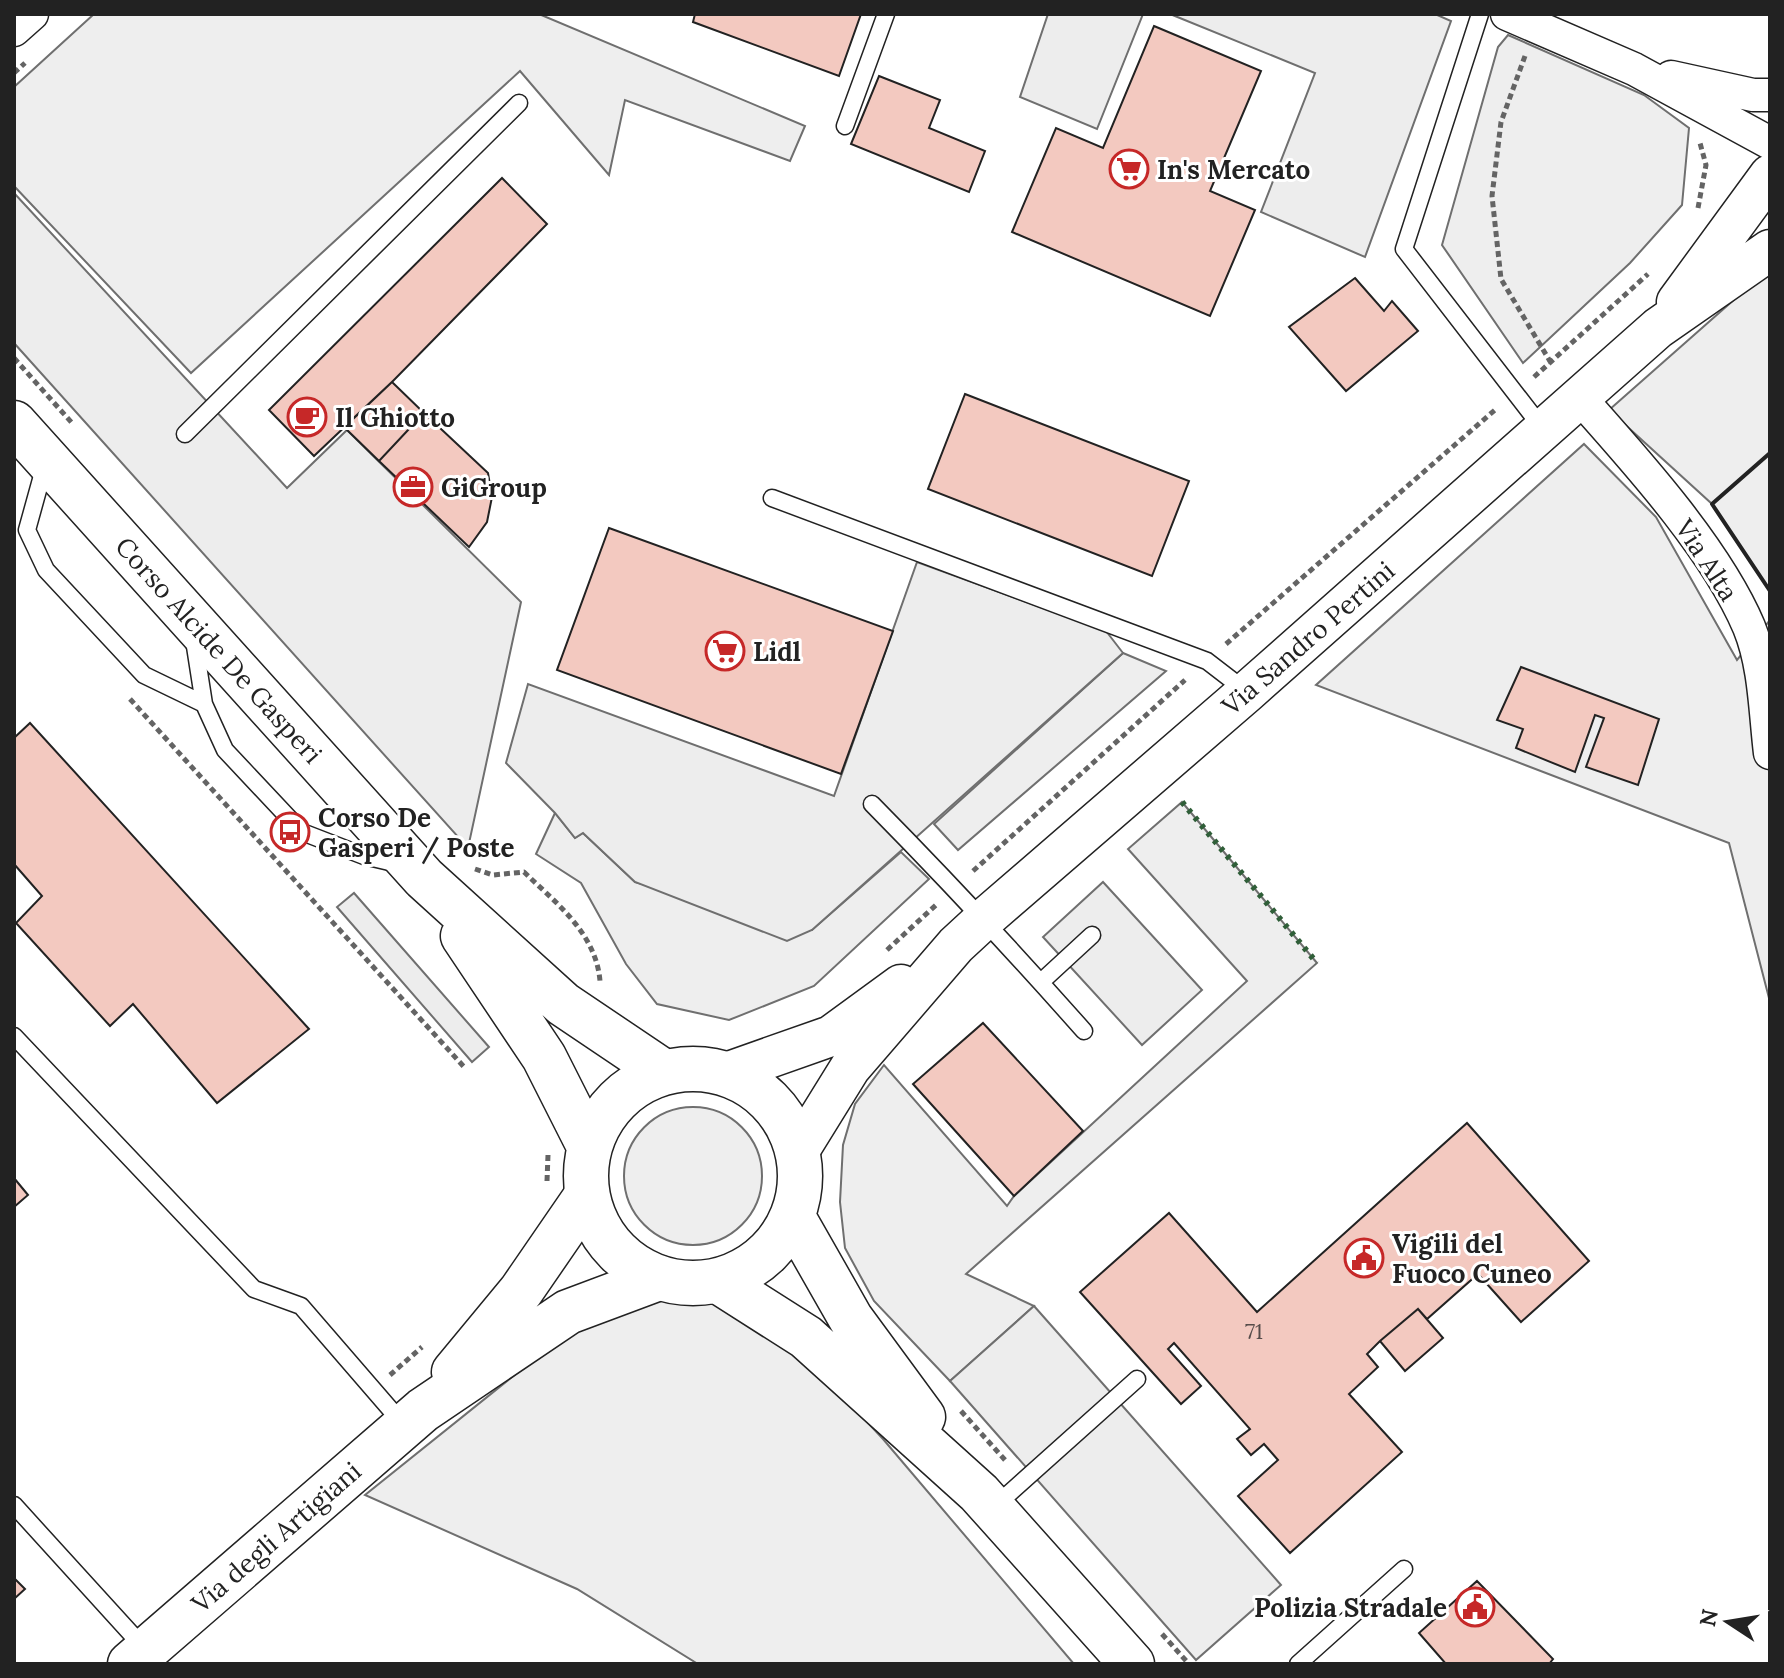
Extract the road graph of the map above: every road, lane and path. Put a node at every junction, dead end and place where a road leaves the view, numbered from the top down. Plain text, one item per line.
1 (32, 14) edge
2 (886, 14) edge
3 (1480, 14) edge
4 (1521, 20) edge
5 (14, 30) edge
6 (1634, 69) junction
7 (1770, 95) edge
8 (1683, 96) junction
9 (519, 103) dead end
10 (845, 126) dead end
11 (1770, 143) edge
12 (1770, 175) edge
13 (1695, 220) dead end
14 (1770, 250) edge
15 (1657, 266) dead end
16 (1658, 328) junction
17 (14, 358) edge
18 (1551, 362) junction
19 (1515, 393) junction
20 (1580, 398) junction
21 (14, 423) edge
22 (72, 424) dead end
23 (1544, 430) junction
24 (185, 434) dead end
25 (47, 459) junction
26 (772, 498) dead end
27 (191, 619) junction
28 (1207, 661) junction
29 (121, 689) dead end
30 (1247, 692) junction
31 (204, 704) junction
32 (1770, 753) edge
33 (872, 804) dead end
34 (471, 867) dead end
35 (420, 873) junction
36 (954, 888) junction
37 (969, 933) junction
38 (1092, 935) dead end
39 (879, 957) dead end
40 (599, 970) junction
41 (1041, 982) junction
42 (582, 994) junction
43 (1084, 1031) dead end
44 (14, 1036) edge
45 (465, 1068) dead end
46 (664, 1072) junction
47 (726, 1073) junction
48 (569, 1143) junction
49 (798, 1152) junction
50 (567, 1195) junction
51 (793, 1217) junction
52 (659, 1278) junction
53 (718, 1281) junction
54 (427, 1343) dead end
55 (1137, 1379) dead end
56 (374, 1389) junction
57 (413, 1417) junction
58 (986, 1500) junction
59 (14, 1505) edge
60 (1404, 1569) dead end
61 (138, 1657) edge
62 (1132, 1664) edge
63 (1298, 1664) edge

1 - 5 street
2 - 10 lane
3 - 19 lane
4 - 6 street
4 - 18 path
6 - 7 street
6 - 8 street
8 - 11 street
8 - 13 path
9 - 24 lane
12 - 16 street, Via Sandro Pertini
14 - 16 street, Via Sandro Pertini
15 - 18 path
16 - 20 street, Via Sandro Pertini
17 - 22 path
18 - 19 path
18 - 20 path
19 - 23 lane
19 - 28 path
20 - 23 street, Via Sandro Pertini
20 - 32 street, Via Alta
21 - 25 main road, Corso Alcide De Gasperi
23 - 30 street, Via Sandro Pertini
25 - 27 main road, Corso Alcide De Gasperi
25 - 31 lane
26 - 28 lane
27 - 31 lane
27 - 35 main road, Corso Alcide De Gasperi
28 - 30 lane
28 - 36 path
29 - 45 path
30 - 37 street, Via Sandro Pertini
31 - 35 lane
33 - 36 lane
34 - 40 path
35 - 42 main road, Corso Alcide De Gasperi
35 - 48 main road, Corso Alcide De Gasperi
36 - 37 lane
36 - 39 path
37 - 41 lane
37 - 47 street, Via Sandro Pertini
37 - 49 street, Via Sandro Pertini
38 - 41 lane
40 - 42 path
40 - 42 path
41 - 43 lane
42 - 46 main road, Corso Alcide De Gasperi
44 - 56 lane
46 - 47 main road
46 - 48 main road
47 - 49 main road
48 - 50 path
48 - 50 main road
49 - 51 main road
50 - 52 main road
50 - 57 main road, Via degli Artigiani
51 - 53 main road
51 - 58 main road
52 - 53 main road
52 - 57 main road, Via degli Artigiani
53 - 58 main road
54 - 56 path
55 - 58 lane
56 - 57 lane
57 - 61 main road, Via degli Artigiani
58 - 62 main road
59 - 61 lane
60 - 63 lane

